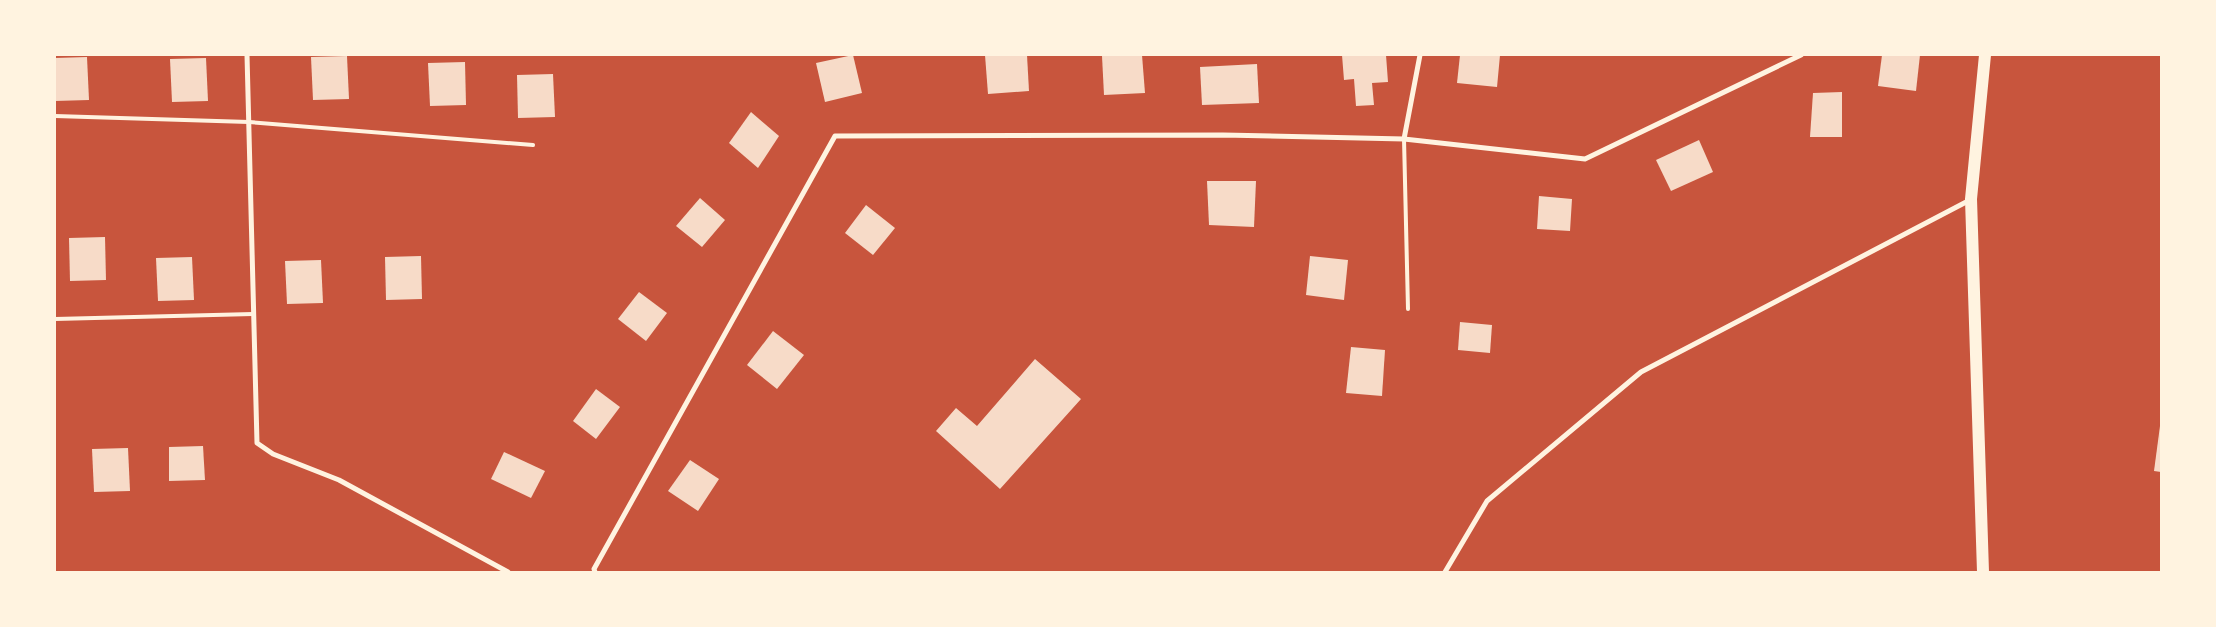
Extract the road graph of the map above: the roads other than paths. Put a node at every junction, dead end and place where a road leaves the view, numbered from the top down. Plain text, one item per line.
1 (247, 55) edge
2 (1420, 55) edge
3 (1802, 55) edge
4 (1985, 55) edge
5 (55, 116) edge
6 (249, 122) junction
7 (1404, 139) junction
8 (532, 145) dead end
9 (1971, 199) junction
10 (1408, 309) dead end
11 (253, 314) junction
12 (55, 319) edge
13 (508, 572) edge
14 (594, 572) edge
15 (1446, 572) edge
16 (1983, 572) edge

1 - 6 street
2 - 7 street
3 - 7 street
4 - 9 main road
5 - 6 lane
6 - 8 lane
6 - 11 street
7 - 10 lane
7 - 14 street
9 - 15 street
9 - 16 main road
11 - 12 lane
11 - 13 street

